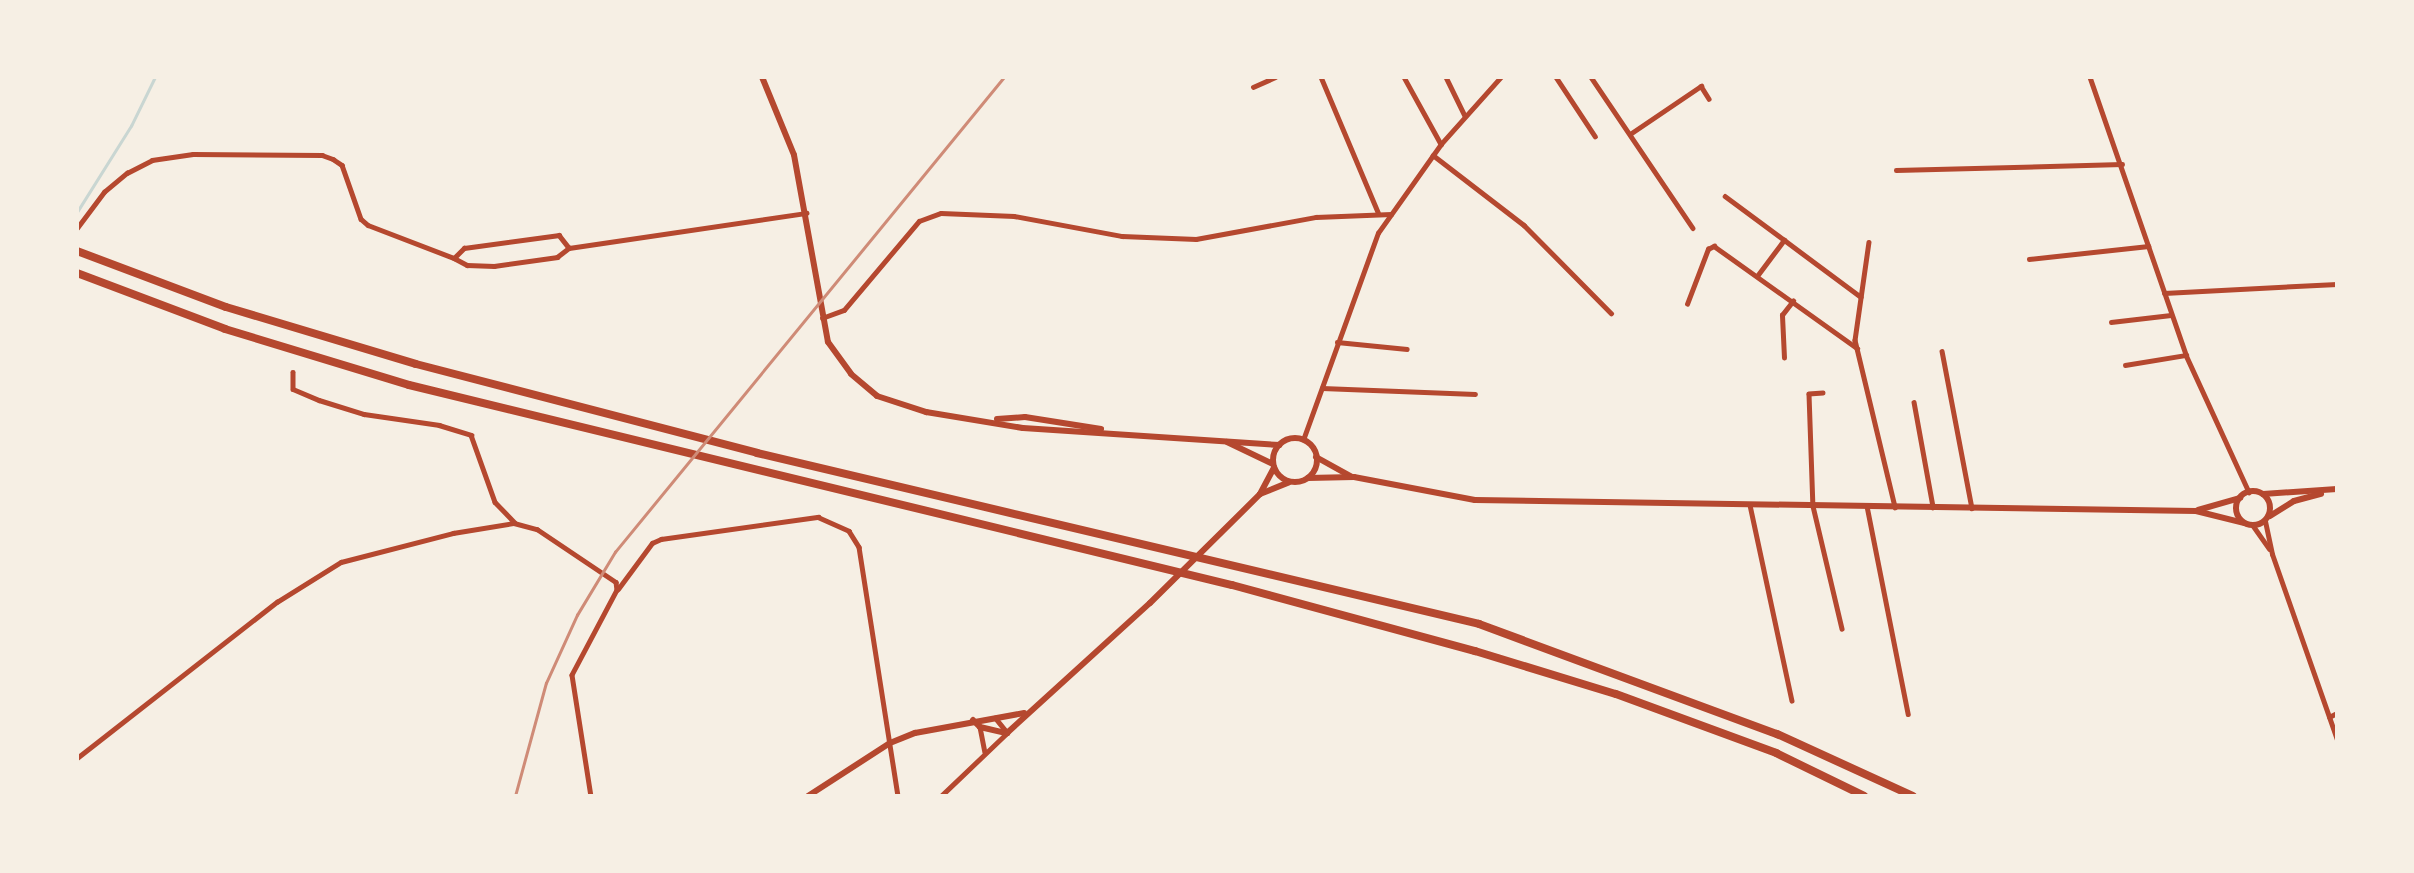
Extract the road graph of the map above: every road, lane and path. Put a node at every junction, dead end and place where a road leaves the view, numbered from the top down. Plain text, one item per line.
1 (1275, 77) edge
2 (1321, 77) edge
3 (1404, 77) edge
4 (1446, 77) edge
5 (1501, 77) edge
6 (1556, 77) edge
7 (1591, 77) edge
8 (2090, 77) edge
9 (764, 79) edge
10 (1253, 87) dead end
11 (1709, 99) dead end
12 (1465, 116) junction
13 (1630, 135) junction
14 (1595, 136) dead end
15 (1441, 144) junction
16 (1433, 155) junction
17 (2122, 164) junction
18 (1896, 170) dead end
19 (1724, 196) dead end
20 (1378, 212) junction
21 (806, 213) junction
22 (1391, 214) junction
23 (77, 228) edge
24 (1693, 228) dead end
25 (1784, 240) junction
26 (1869, 242) dead end
27 (2148, 246) junction
28 (569, 248) junction
29 (77, 251) edge
30 (454, 258) junction
31 (2029, 259) dead end
32 (77, 272) edge
33 (1757, 276) junction
34 (2337, 284) edge
35 (2164, 293) junction
36 (1861, 297) junction
37 (1793, 301) junction
38 (1687, 304) dead end
39 (1611, 313) dead end
40 (2171, 315) junction
41 (821, 318) junction
42 (2111, 322) dead end
43 (1337, 342) junction
44 (1407, 349) dead end
45 (1858, 349) junction
46 (1942, 351) dead end
47 (2186, 355) junction
48 (1784, 358) dead end
49 (2125, 365) dead end
50 (293, 372) dead end
51 (1322, 388) junction
52 (1823, 393) dead end
53 (1475, 394) dead end
54 (1914, 402) dead end
55 (992, 419) junction
56 (1105, 430) junction
57 (1222, 440) junction
58 (1303, 440) junction
59 (1279, 445) junction
60 (1316, 457) junction
61 (1273, 466) junction
62 (1353, 477) junction
63 (1308, 478) junction
64 (1289, 482) junction
65 (2337, 489) edge
66 (2249, 492) junction
67 (1260, 494) junction
68 (2263, 494) junction
69 (2240, 498) junction
70 (1750, 505) junction
71 (1813, 506) junction
72 (1867, 506) junction
73 (1895, 506) junction
74 (1933, 507) junction
75 (1972, 508) junction
76 (2196, 511) junction
77 (2267, 519) junction
78 (514, 523) junction
79 (2244, 523) junction
80 (2253, 526) junction
81 (2272, 554) junction
82 (617, 590) junction
83 (1842, 629) dead end
84 (1792, 701) dead end
85 (1027, 713) junction
86 (2337, 713) edge
87 (1908, 714) dead end
88 (2329, 717) junction
89 (995, 718) junction
90 (973, 720) junction
91 (980, 727) junction
92 (1007, 733) junction
93 (2337, 740) edge
94 (890, 743) junction
95 (985, 753) junction
96 (77, 758) edge
97 (591, 796) edge
98 (808, 796) edge
99 (898, 796) edge
100 (941, 796) edge
101 (1864, 796) edge
102 (1913, 796) edge

1 - 10 street
2 - 20 street
3 - 15 street
4 - 12 street
5 - 12 street
6 - 14 street
7 - 13 street
8 - 17 street
9 - 21 main road
11 - 13 street
12 - 15 street
13 - 24 street
15 - 16 street
16 - 22 street
16 - 39 street
17 - 18 street
17 - 27 street
19 - 25 street
20 - 22 street
20 - 41 street
21 - 28 street
21 - 41 main road
22 - 43 street
23 - 30 street
25 - 33 street
25 - 36 street
26 - 36 street
27 - 31 street
27 - 35 street
28 - 30 street
28 - 30 street
29 - 102 highway
32 - 101 highway
33 - 37 street
33 - 38 street
34 - 35 street
35 - 40 street
36 - 45 street
37 - 45 street
37 - 48 street
40 - 42 street
40 - 47 street
41 - 55 main road
43 - 44 street
43 - 51 street
45 - 73 street
46 - 75 street
47 - 49 street
47 - 66 street
50 - 78 street
51 - 53 street
51 - 58 street
52 - 71 street
54 - 74 street
55 - 56 main road
55 - 56 main road
56 - 57 main road
57 - 59 main road
57 - 61 main road
58 - 59 main road
58 - 60 main road
59 - 61 main road
60 - 62 main road
60 - 63 main road
61 - 64 main road
61 - 67 main road
62 - 63 main road
62 - 70 main road
63 - 64 main road
64 - 67 main road
65 - 68 main road
65 - 77 main road
66 - 68 main road
66 - 69 main road
67 - 85 main road
68 - 77 main road
69 - 76 main road
69 - 79 main road
70 - 71 main road
70 - 84 street
71 - 72 main road
71 - 83 street
72 - 73 main road
72 - 87 street
73 - 74 main road
74 - 75 main road
75 - 76 main road
76 - 79 main road
77 - 80 main road
77 - 81 street
78 - 82 street
78 - 96 street
79 - 80 main road
80 - 81 street
81 - 88 street
82 - 94 street
82 - 97 street
85 - 89 main road
85 - 92 main road
86 - 88 street
88 - 93 street
89 - 90 main road
89 - 92 street
90 - 91 main road
90 - 94 main road
91 - 92 main road
91 - 95 street
92 - 95 street
94 - 98 main road
94 - 99 street
95 - 100 street

